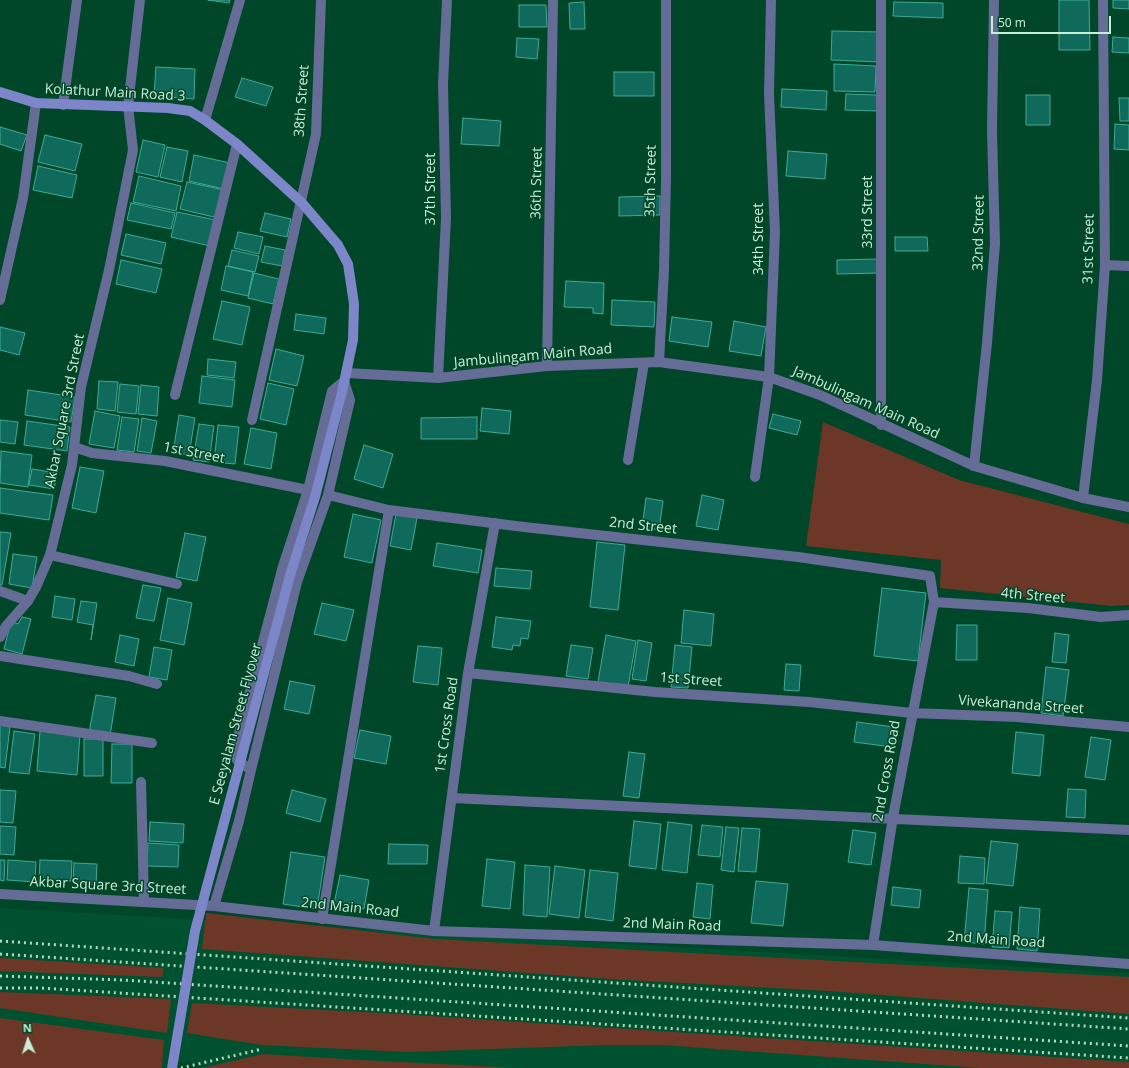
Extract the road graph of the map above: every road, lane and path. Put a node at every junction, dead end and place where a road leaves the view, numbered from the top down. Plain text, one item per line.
1 (77, 0) edge
2 (140, 0) edge
3 (240, 0) edge
4 (321, 0) edge
5 (447, 0) edge
6 (553, 0) edge
7 (666, 0) edge
8 (771, 0) edge
9 (882, 0) edge
10 (994, 0) edge
11 (1103, 0) edge
12 (0, 92) edge
13 (36, 102) junction
14 (63, 105) junction
15 (128, 106) junction
16 (205, 120) junction
17 (237, 144) junction
18 (302, 203) junction
19 (1105, 265) junction
20 (1129, 266) edge
21 (0, 300) edge
22 (658, 362) junction
23 (644, 363) junction
24 (547, 366) junction
25 (769, 377) junction
26 (438, 378) junction
27 (344, 382) junction
28 (175, 395) dead end
29 (252, 420) dead end
30 (882, 425) junction
31 (74, 447) junction
32 (628, 460) dead end
33 (974, 466) junction
34 (755, 478) dead end
35 (308, 490) junction
36 (328, 494) junction
37 (1083, 498) junction
38 (1129, 507) edge
39 (389, 510) junction
40 (495, 523) junction
41 (50, 555) junction
42 (177, 584) dead end
43 (0, 591) edge
44 (28, 601) junction
45 (934, 602) junction
46 (1129, 615) edge
47 (0, 637) edge
48 (0, 656) edge
49 (468, 673) junction
50 (157, 684) dead end
51 (912, 713) junction
52 (0, 721) edge
53 (1129, 727) edge
54 (152, 743) dead end
55 (251, 770) junction
56 (141, 782) dead end
57 (452, 798) junction
58 (893, 817) junction
59 (1129, 830) edge
60 (0, 894) edge
61 (144, 901) junction
62 (214, 906) junction
63 (322, 919) junction
64 (434, 931) junction
65 (873, 945) junction
66 (1129, 964) edge
67 (172, 1068) edge

1 - 14 street
2 - 15 street, Akbar Square 3rd Street
3 - 16 street
4 - 18 street, 38th Street
5 - 26 street, 37th Street
6 - 24 street, 36th Street
7 - 22 street, 35th Street
8 - 25 street, 34th Street
9 - 30 street, 33rd Street
10 - 33 street, 32nd Street
11 - 19 street, 31st Street
12 - 13 main road, Kolathur Main Road 3
13 - 14 main road, Kolathur Main Road 3
13 - 21 street
14 - 15 main road, Kolathur Main Road 3
15 - 16 main road, Kolathur Main Road 3
15 - 31 street, Akbar Square 3rd Street
16 - 17 main road, Kolathur Main Road 3
17 - 18 main road, Kolathur Main Road 3
17 - 28 street
18 - 27 main road, Kolathur Main Road 3
18 - 29 street, 38th Street
19 - 20 street
19 - 37 street, 31st Street
22 - 23 street, Jambulingam Main Road
22 - 25 street, Jambulingam Main Road
23 - 24 street, Jambulingam Main Road
23 - 32 street
24 - 26 street, Jambulingam Main Road
25 - 30 street, Jambulingam Main Road
25 - 34 street, 34th Street
26 - 27 street, Jambulingam Main Road
27 - 35 street
27 - 36 street
27 - 67 main road, E Seeyalam Street Flyover, bridge
30 - 33 street, Jambulingam Main Road
31 - 35 street, 1st Street
31 - 41 street, Akbar Square 3rd Street
33 - 37 street, Jambulingam Main Road
35 - 55 street
36 - 39 street, 2nd Street
36 - 55 street
37 - 38 street, Jambulingam Main Road
39 - 40 street, 2nd Street
39 - 63 street
40 - 45 street, 2nd Street
40 - 49 street, 1st Cross Road
41 - 42 street
41 - 44 street, Akbar Square 3rd Street
43 - 44 street
44 - 47 street, Akbar Square 3rd Street
45 - 46 street, 4th Street
45 - 51 street, 2nd Cross Road
48 - 50 street
49 - 51 street, 1st Street
49 - 57 street, 1st Cross Road
51 - 53 street, Vivekananda Street
51 - 58 street, 2nd Cross Road
52 - 54 street
55 - 62 street
56 - 61 street
57 - 58 street
57 - 64 street, 1st Cross Road
58 - 59 street
58 - 65 street, 2nd Cross Road
60 - 61 street, Akbar Square 3rd Street
61 - 62 street, Akbar Square 3rd Street
62 - 63 street, 2nd Main Road
63 - 64 street, 2nd Main Road
64 - 65 street, 2nd Main Road
65 - 66 street, 2nd Main Road

